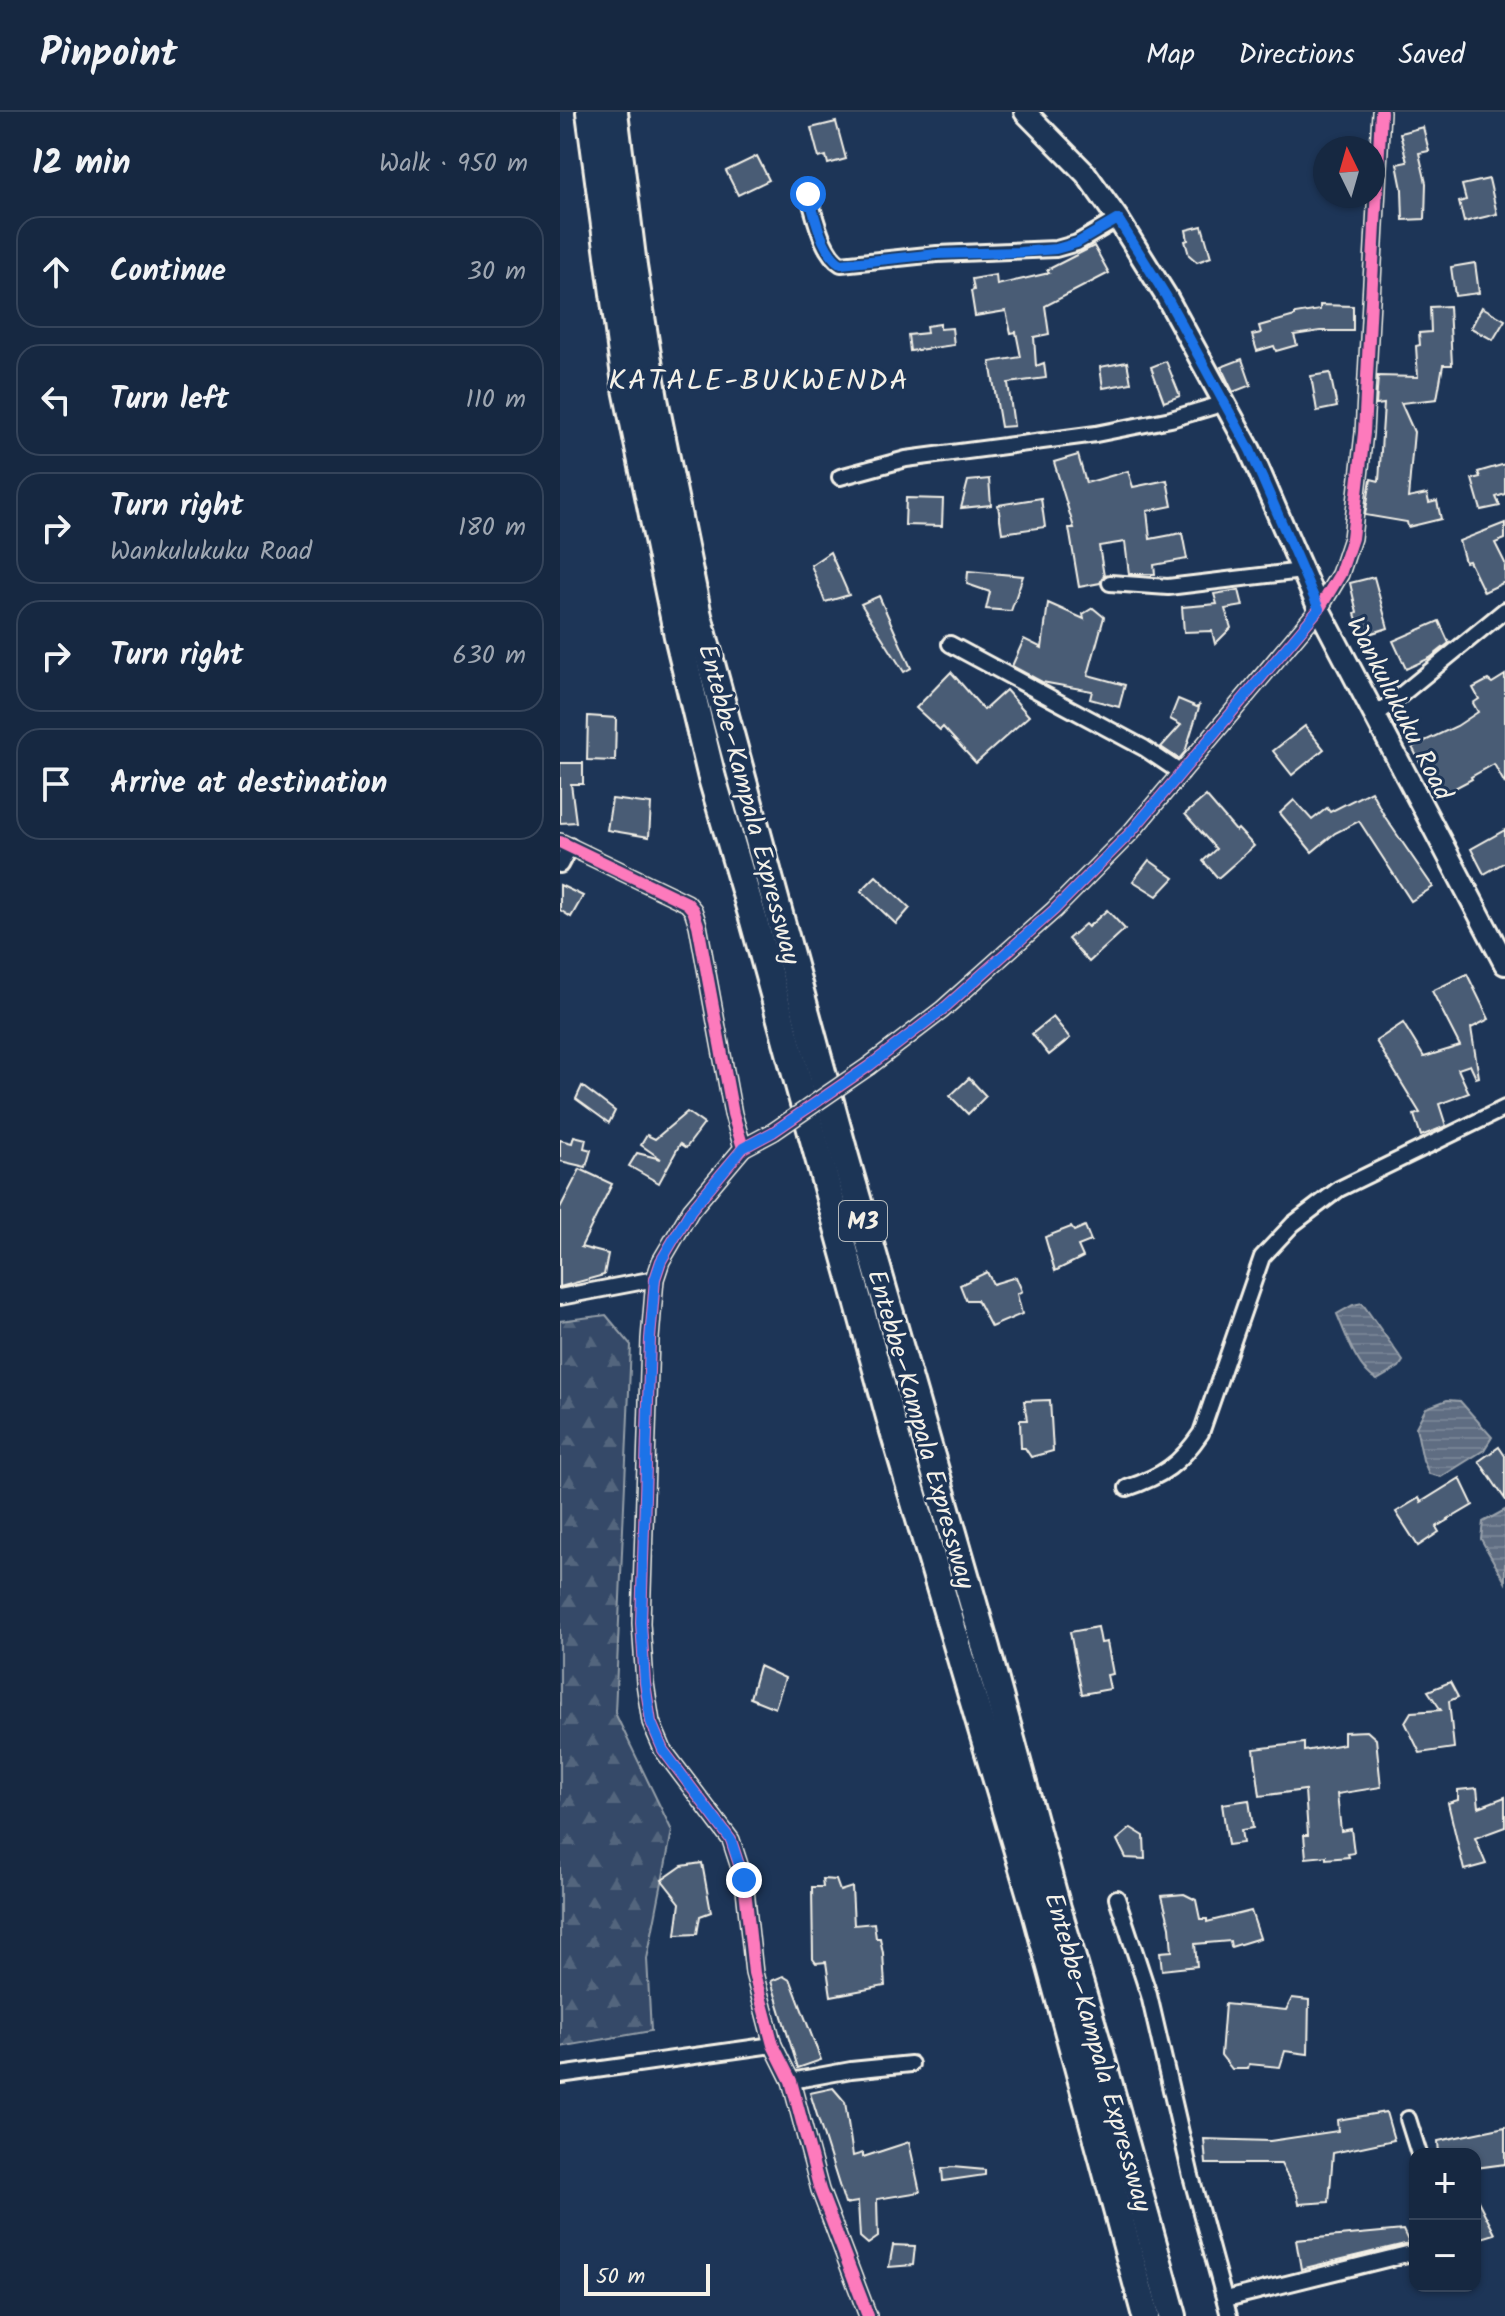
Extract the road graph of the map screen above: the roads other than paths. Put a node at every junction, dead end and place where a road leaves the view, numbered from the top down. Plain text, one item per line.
1 (590, 112) edge
2 (614, 112) edge
3 (1025, 112) edge
4 (1381, 112) edge
5 (808, 194) dead end
6 (1118, 219) junction
7 (1225, 403) junction
8 (840, 477) dead end
9 (1302, 571) junction
10 (1110, 583) dead end
11 (1319, 609) junction
12 (1503, 617) edge
13 (950, 644) dead end
14 (1374, 717) junction
15 (1181, 773) junction
16 (565, 844) edge
17 (560, 865) edge
18 (1505, 964) edge
19 (1505, 1108) edge
20 (743, 1148) junction
21 (655, 1279) junction
22 (560, 1297) edge
23 (1127, 1488) dead end
24 (1117, 1898) dead end
25 (773, 2045) junction
26 (911, 2064) dead end
27 (560, 2075) edge
28 (791, 2081) junction
29 (1408, 2119) dead end
30 (1417, 2148) edge
31 (1409, 2253) edge
32 (1226, 2299) junction
33 (868, 2316) edge
34 (1146, 2316) edge
35 (1173, 2316) edge
36 (1229, 2316) edge

1 - 34 highway, Entebbe–Kampala Expressway / M3
2 - 35 highway, Entebbe–Kampala Expressway / M3
3 - 6 main road, Wankulukuku Road
4 - 11 street
5 - 6 street
6 - 7 main road, Wankulukuku Road
7 - 8 street
7 - 9 main road, Wankulukuku Road
9 - 10 street
9 - 11 main road, Wankulukuku Road
11 - 14 main road, Wankulukuku Road
11 - 15 street
12 - 14 street
13 - 15 street
14 - 18 main road, Wankulukuku Road
15 - 20 street, bridge
16 - 17 street
16 - 20 street
19 - 23 street
20 - 21 street
21 - 22 street
21 - 25 street
24 - 32 street
25 - 27 street
25 - 28 street
26 - 28 street
28 - 33 street
29 - 30 street
31 - 32 street
32 - 36 street

